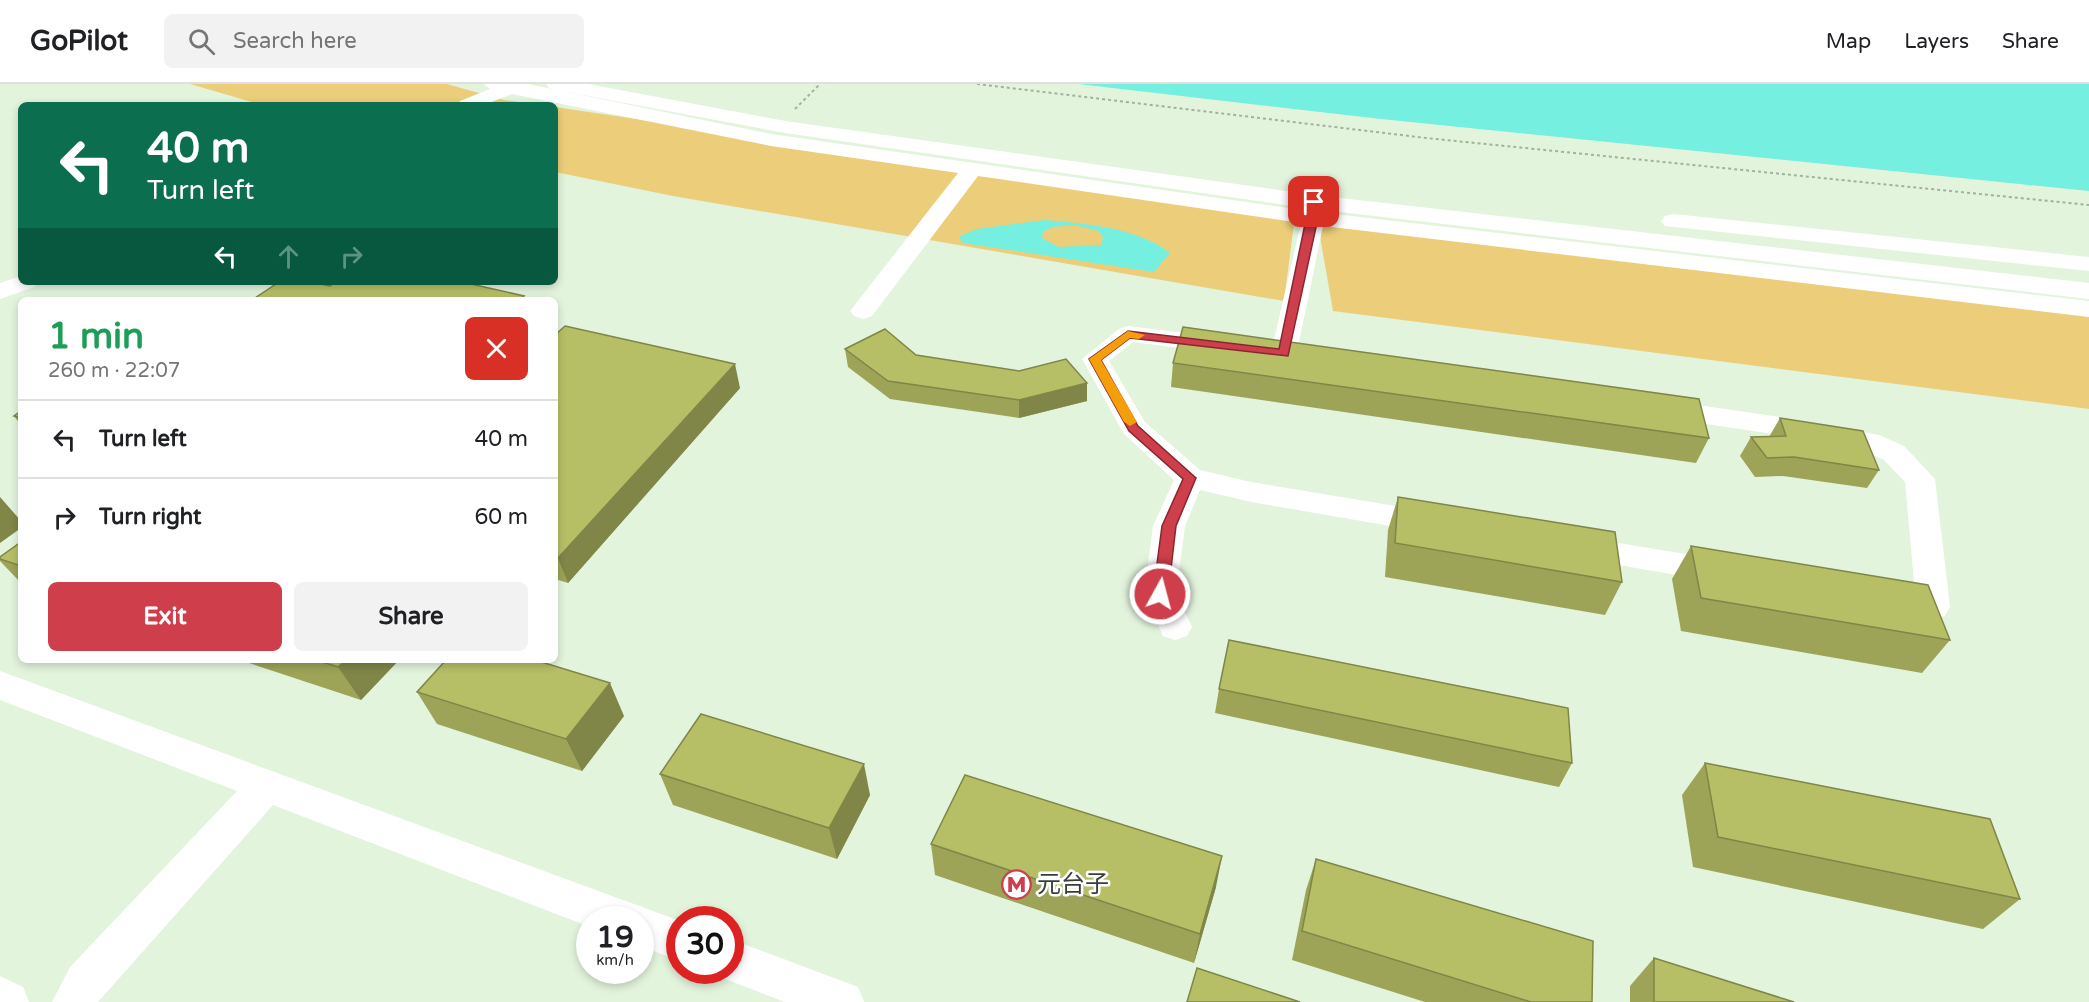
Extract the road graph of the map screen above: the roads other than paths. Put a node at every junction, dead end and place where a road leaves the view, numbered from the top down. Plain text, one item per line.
1 (556, 84) edge
2 (650, 84) edge
3 (508, 85) edge
4 (473, 102) edge
5 (973, 169) junction
6 (1314, 210) junction
7 (1569, 210) dead end
8 (1652, 218) dead end
9 (2089, 264) edge
10 (18, 285) edge
11 (2089, 291) edge
12 (0, 292) edge
13 (2089, 309) edge
14 (863, 311) dead end
15 (1284, 353) junction
16 (1190, 478) junction
17 (1175, 627) dead end
18 (0, 685) edge
19 (267, 786) junction
20 (586, 906) edge
21 (744, 965) edge
22 (0, 998) edge
23 (7, 1002) edge
24 (74, 1002) edge
25 (842, 1002) edge

1 - 6 main road
2 - 7 main road
3 - 4 street
3 - 5 street
5 - 6 street
5 - 14 street
6 - 11 main road
6 - 13 street
6 - 15 street
8 - 9 main road
10 - 12 street
15 - 16 street
15 - 16 street
16 - 17 street
18 - 19 street
19 - 20 street
19 - 24 street
21 - 25 street
22 - 23 street

